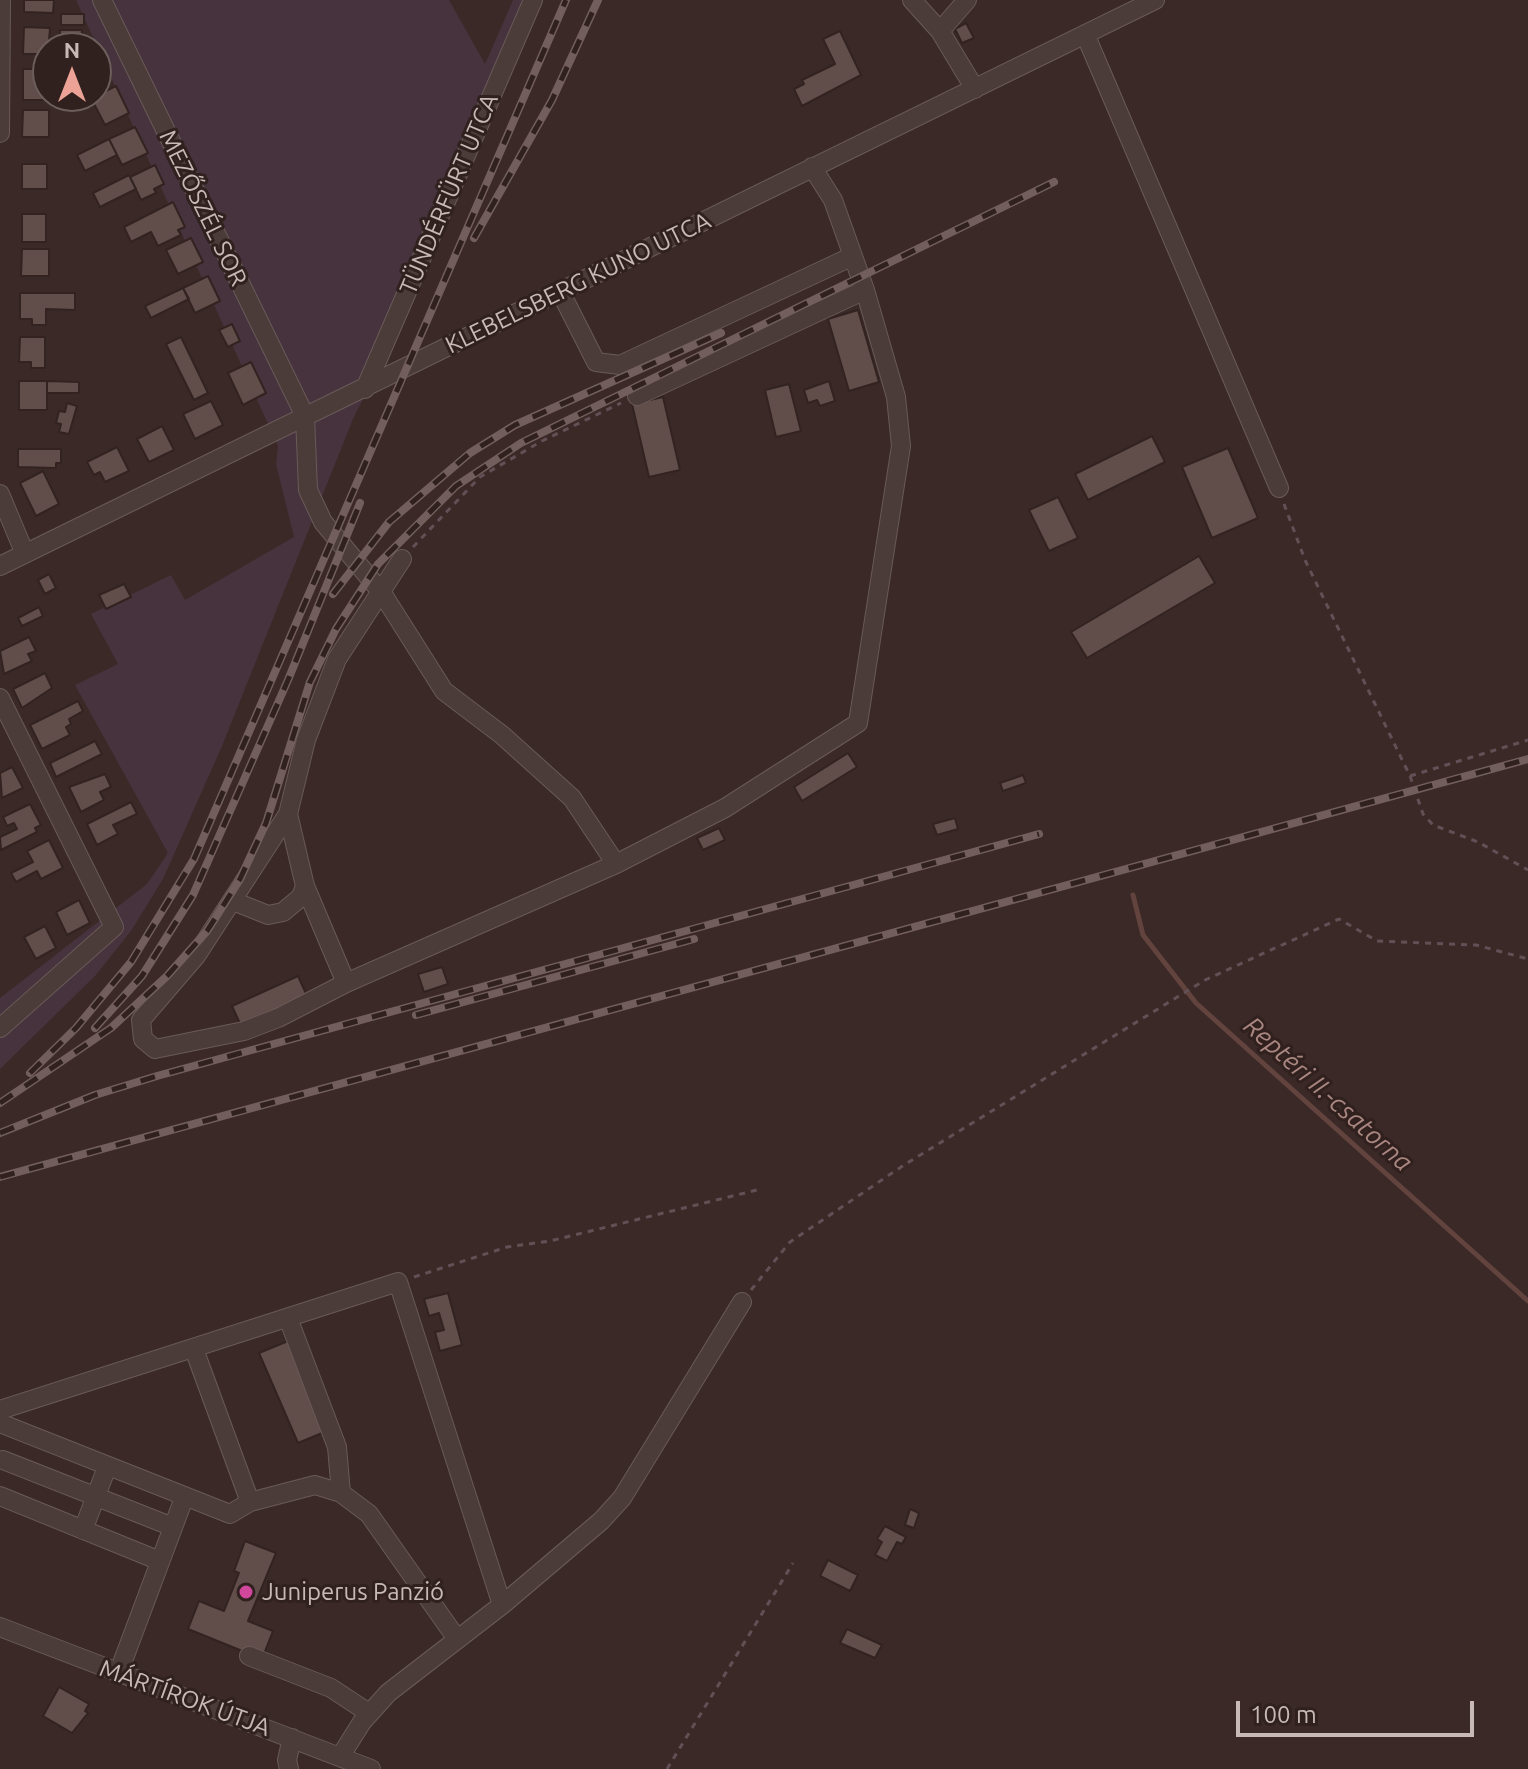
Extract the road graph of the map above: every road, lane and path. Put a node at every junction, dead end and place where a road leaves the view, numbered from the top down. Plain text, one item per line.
1 (1, 0) edge
2 (102, 0) edge
3 (533, 0) edge
4 (912, 0) edge
5 (967, 0) edge
6 (1155, 0) edge
7 (940, 31) junction
8 (1085, 34) junction
9 (975, 89) junction
10 (0, 133) edge
11 (812, 167) junction
12 (853, 256) junction
13 (865, 290) junction
14 (560, 291) junction
15 (365, 389) junction
16 (637, 396) joint
17 (305, 416) junction
18 (1279, 488) joint
19 (0, 494) edge
20 (25, 554) junction
21 (402, 559) joint
22 (0, 566) edge
23 (382, 593) junction
24 (0, 698) edge
25 (1528, 740) edge
26 (1410, 776) junction
27 (288, 814) junction
28 (616, 864) junction
29 (1528, 870) edge
30 (305, 886) junction
31 (233, 901) junction
32 (1528, 959) edge
33 (346, 983) junction
34 (0, 1028) edge
35 (757, 1190) dead end
36 (398, 1282) junction
37 (742, 1302) joint
38 (288, 1318) junction
39 (194, 1349) junction
40 (0, 1410) edge
41 (7, 1426) edge
42 (1, 1463) edge
43 (107, 1467) junction
44 (341, 1493) junction
45 (0, 1496) edge
46 (95, 1497) junction
47 (184, 1498) junction
48 (250, 1502) junction
49 (173, 1527) junction
50 (83, 1530) junction
51 (160, 1561) junction
52 (793, 1563) dead end
53 (502, 1605) junction
54 (0, 1627) edge
55 (457, 1639) junction
56 (249, 1656) dead end
57 (118, 1674) junction
58 (369, 1713) junction
59 (292, 1738) junction
60 (340, 1757) junction
61 (285, 1766) edge
62 (371, 1769) edge
63 (667, 1769) edge

1 - 10 street
2 - 17 street, MEZŐSZÉL SOR
3 - 15 street, TÜNDÉRFÜRT UTCA
4 - 7 street
5 - 7 street
6 - 8 street, KLEBELSBERG KUNO UTCA
7 - 9 street
8 - 9 street, KLEBELSBERG KUNO UTCA
8 - 18 street
9 - 11 street, KLEBELSBERG KUNO UTCA
11 - 12 street
11 - 14 street, KLEBELSBERG KUNO UTCA
12 - 13 street
12 - 14 street
13 - 16 street
13 - 28 street
14 - 15 street, KLEBELSBERG KUNO UTCA
15 - 17 street, KLEBELSBERG KUNO UTCA
16 - 21 path
17 - 20 street, KLEBELSBERG KUNO UTCA
17 - 23 street
18 - 26 path
19 - 20 street
20 - 22 street, KLEBELSBERG KUNO UTCA
21 - 23 street
23 - 27 street
23 - 28 street
24 - 34 street
25 - 26 path
26 - 29 path
27 - 30 street
27 - 31 street
28 - 33 street
30 - 31 street
30 - 33 street
31 - 33 street
32 - 37 path
35 - 36 path
36 - 38 street
36 - 53 street
37 - 53 street
38 - 39 street
38 - 44 street
39 - 40 street
39 - 48 street
41 - 42 street
41 - 43 street
42 - 46 street
43 - 46 street
43 - 47 street
44 - 48 street
44 - 55 street
45 - 50 street
46 - 49 street
46 - 50 street
47 - 48 street
47 - 49 street
49 - 51 street
50 - 51 street
51 - 57 street
52 - 63 path
53 - 55 street
54 - 57 street, MÁRTÍROK ÚTJA
55 - 58 street
56 - 58 street
57 - 59 street, MÁRTÍROK ÚTJA
58 - 60 street
59 - 60 street, MÁRTÍROK ÚTJA
59 - 61 street
60 - 62 street, MÁRTÍROK ÚTJA

